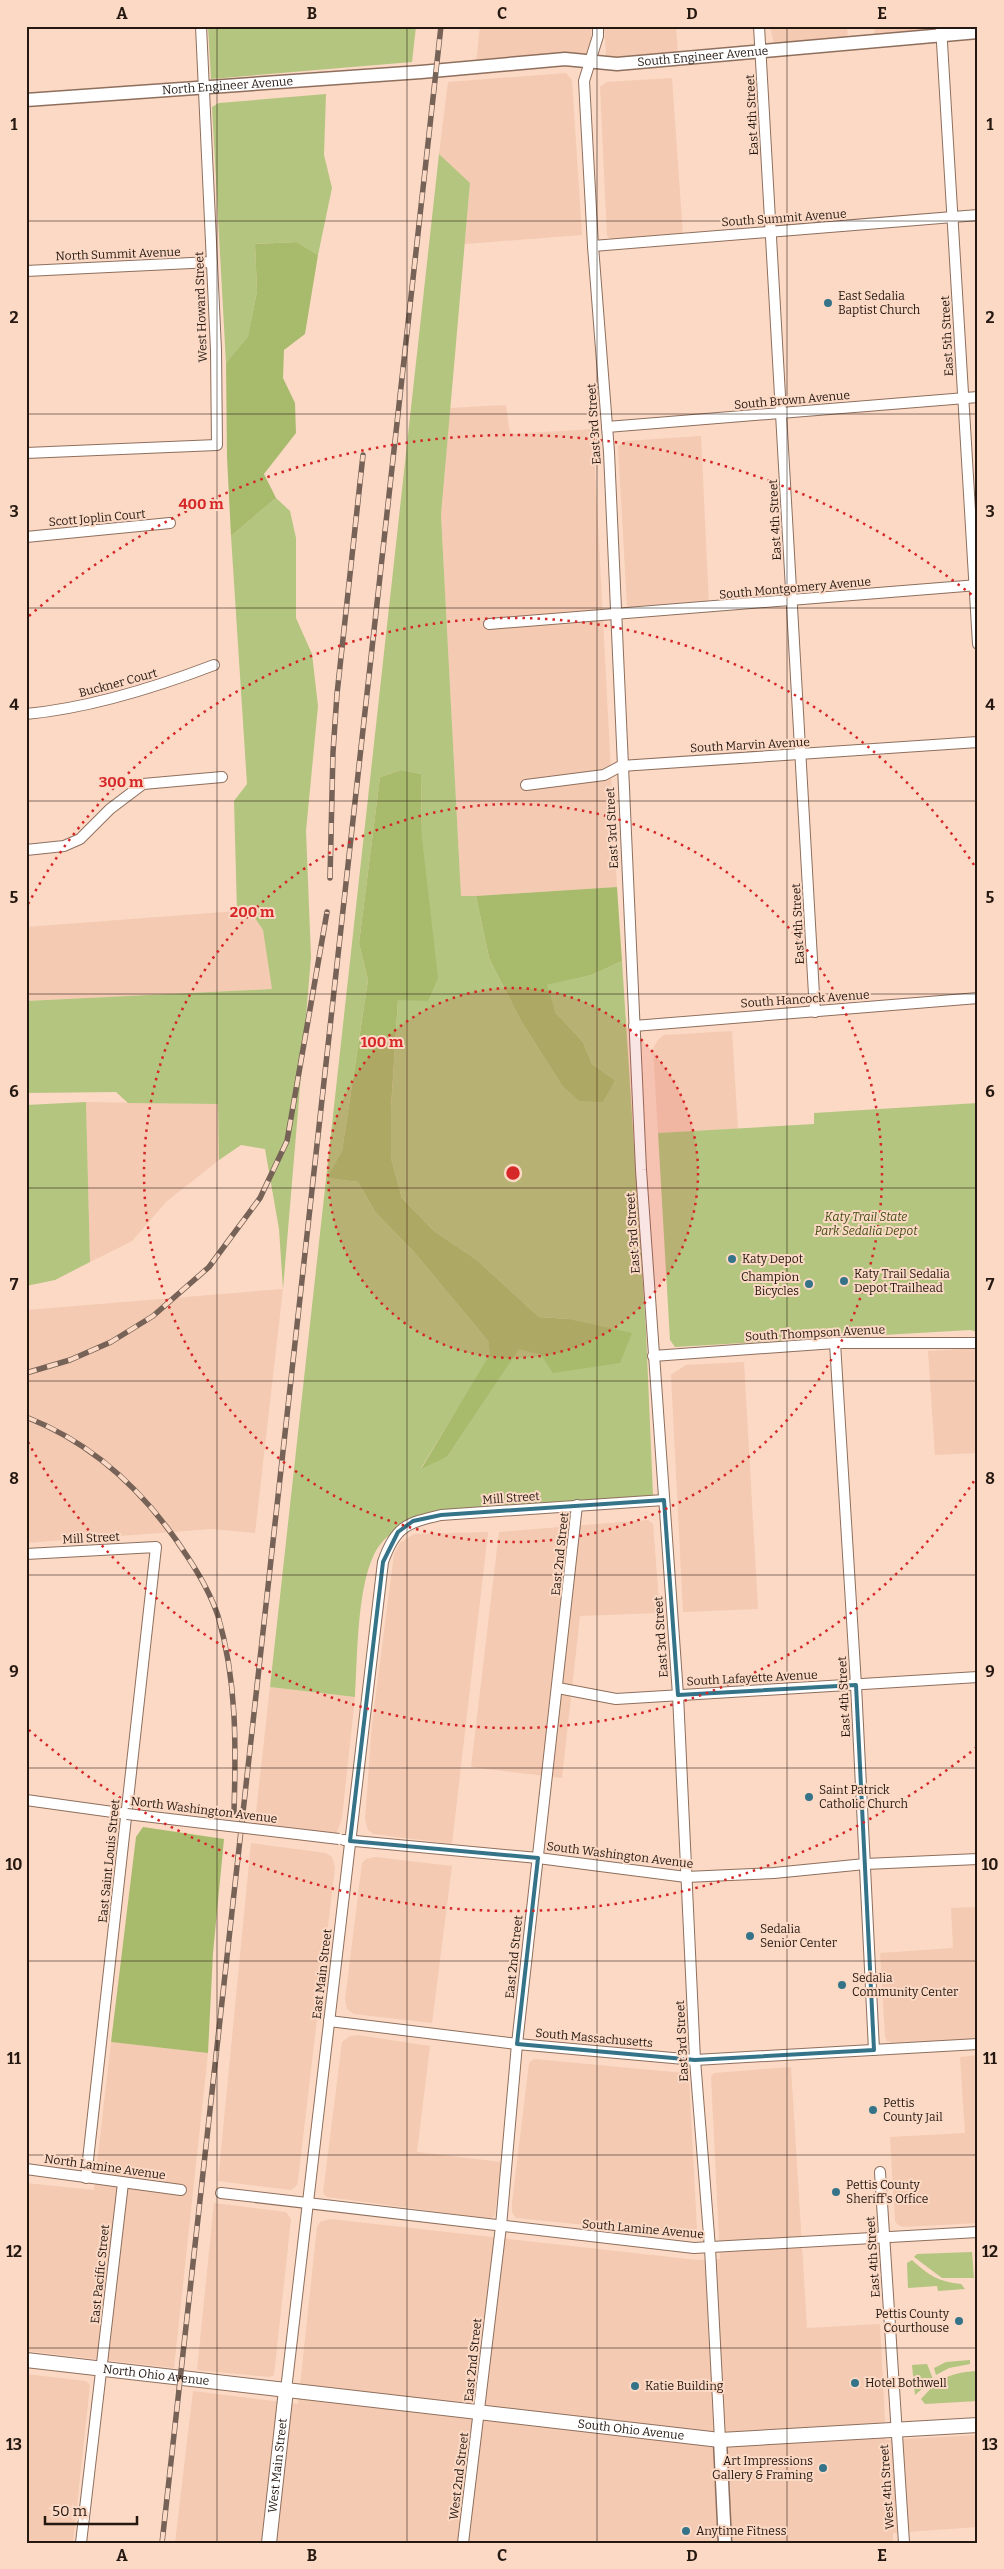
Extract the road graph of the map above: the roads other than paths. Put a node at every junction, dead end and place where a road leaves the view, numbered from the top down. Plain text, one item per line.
1 (201, 26) edge
2 (598, 26) edge
3 (759, 26) edge
4 (942, 31) edge
5 (978, 32) edge
6 (761, 50) junction
7 (590, 60) junction
8 (429, 71) joint
9 (203, 87) junction
10 (26, 100) edge
11 (978, 215) edge
12 (953, 217) junction
13 (771, 232) junction
14 (593, 246) junction
15 (212, 262) junction
16 (26, 271) edge
17 (978, 397) edge
18 (964, 398) junction
19 (782, 414) junction
20 (608, 427) junction
21 (26, 453) edge
22 (170, 524) dead end
23 (26, 537) edge
24 (976, 585) edge
25 (792, 601) junction
26 (615, 616) junction
27 (489, 624) dead end
28 (978, 644) edge
29 (214, 665) dead end
30 (26, 714) edge
31 (978, 742) edge
32 (801, 755) junction
33 (621, 766) junction
34 (222, 777) dead end
35 (526, 785) dead end
36 (26, 850) edge
37 (978, 998) edge
38 (815, 1012) junction
39 (634, 1026) junction
40 (978, 1343) edge
41 (836, 1344) junction
42 (654, 1356) junction
43 (664, 1500) junction
44 (578, 1505) junction
45 (156, 1547) joint
46 (26, 1554) edge
47 (383, 1562) joint
48 (978, 1677) edge
49 (856, 1685) junction
50 (558, 1688) junction
51 (678, 1695) junction
52 (26, 1800) edge
53 (127, 1814) junction
54 (350, 1841) junction
55 (538, 1858) junction
56 (978, 1859) edge
57 (865, 1864) junction
58 (686, 1877) junction
59 (329, 2021) junction
60 (517, 2044) junction
61 (978, 2044) edge
62 (874, 2050) junction
63 (695, 2060) junction
64 (26, 2169) edge
65 (880, 2172) dead end
66 (86, 2178) junction
67 (123, 2182) junction
68 (181, 2190) dead end
69 (220, 2193) dead end
70 (308, 2203) junction
71 (501, 2226) junction
72 (978, 2232) edge
73 (884, 2239) junction
74 (710, 2248) junction
75 (26, 2360) edge
76 (102, 2369) junction
77 (286, 2390) junction
78 (480, 2412) junction
79 (978, 2425) edge
80 (896, 2430) junction
81 (720, 2440) junction
82 (80, 2543) edge
83 (269, 2543) edge
84 (463, 2543) edge
85 (725, 2543) edge
86 (904, 2543) edge

1 - 9 street, West Howard Street
2 - 7 street, East 3rd Street
3 - 6 street, East 4th Street
4 - 5 street, South Engineer Avenue
4 - 6 street, South Engineer Avenue
4 - 12 street, East 5th Street
6 - 7 street, South Engineer Avenue
6 - 13 street, East 4th Street
7 - 8 street, South Engineer Avenue
7 - 14 street, East 3rd Street
8 - 9 street, North Engineer Avenue
9 - 10 street, North Engineer Avenue
9 - 15 street, West Howard Street
11 - 12 street, South Summit Avenue
12 - 13 street, South Summit Avenue
12 - 18 street, East 5th Street
13 - 14 street, South Summit Avenue
13 - 19 street, East 4th Street
14 - 20 street, East 3rd Street
15 - 16 street, North Summit Avenue
15 - 21 street, West Howard Street
17 - 18 street, South Brown Avenue
18 - 19 street, South Brown Avenue
18 - 24 street, East 5th Street
19 - 20 street, South Brown Avenue
19 - 25 street, East 4th Street
20 - 26 street, East 3rd Street
22 - 23 street, Scott Joplin Court
24 - 25 street, South Montgomery Avenue
24 - 28 street, East 5th Street
25 - 26 street, South Montgomery Avenue
25 - 32 street, East 4th Street
26 - 27 street, South Montgomery Avenue
26 - 33 street, East 3rd Street
29 - 30 street, Buckner Court
31 - 32 street, South Marvin Avenue
32 - 33 street, South Marvin Avenue
32 - 38 street, East 4th Street
33 - 35 street, South Marvin Avenue
33 - 39 street, East 3rd Street
34 - 36 street
37 - 38 street, South Hancock Avenue
38 - 39 street, South Hancock Avenue
39 - 42 street, East 3rd Street
40 - 41 street, South Thompson Avenue
41 - 42 street, South Thompson Avenue
41 - 49 street, East 4th Street
42 - 43 street, East 3rd Street
43 - 44 street, Mill Street
43 - 51 street, East 3rd Street
44 - 47 street, Mill Street
44 - 50 street, East 2nd Street
45 - 46 street, Mill Street
45 - 53 street, East Saint Louis Street
47 - 54 street, East Main Street
48 - 49 street, South Lafayette Avenue
49 - 51 street, South Lafayette Avenue
49 - 57 street, East 4th Street
50 - 51 street, South Lafayette Avenue
50 - 55 street, East 2nd Street
51 - 58 street, East 3rd Street
52 - 53 street, North Washington Avenue
53 - 54 street, North Washington Avenue, bridge
53 - 66 street, East Saint Louis Street
54 - 55 street, South Washington Avenue
54 - 59 street, East Main Street
55 - 58 street, South Washington Avenue
55 - 60 street, East 2nd Street
56 - 57 street, South Washington Avenue
57 - 58 street, South Washington Avenue
57 - 62 street, East 4th Street
58 - 63 street, East 3rd Street
59 - 60 street, South Massachusetts
59 - 70 street, East Main Street
60 - 63 street, South Massachusetts
60 - 71 street, East 2nd Street
61 - 62 street, South Massachusetts
62 - 63 street, South Massachusetts
63 - 74 street, East 3rd Street
64 - 66 street, North Lamine Avenue
65 - 73 street, East 4th Street
66 - 67 street, North Lamine Avenue
67 - 68 street, North Lamine Avenue
67 - 76 street, East Pacific Street
69 - 70 street
70 - 71 street, South Lamine Avenue
70 - 77 street, East Main Street
71 - 74 street, South Lamine Avenue
71 - 78 street, East 2nd Street
72 - 73 street, South Lamine Avenue
73 - 74 street, South Lamine Avenue
73 - 80 street, East 4th Street
74 - 81 street, East 3rd Street
75 - 76 main road, North Ohio Avenue
76 - 77 main road, North Ohio Avenue
76 - 82 street, East Pacific Street
77 - 78 main road, South Ohio Avenue
77 - 83 main road, West Main Street
78 - 81 main road, South Ohio Avenue
78 - 84 street, West 2nd Street
79 - 80 main road, South Ohio Avenue
80 - 81 main road, South Ohio Avenue
80 - 86 street, West 4th Street
81 - 85 street

